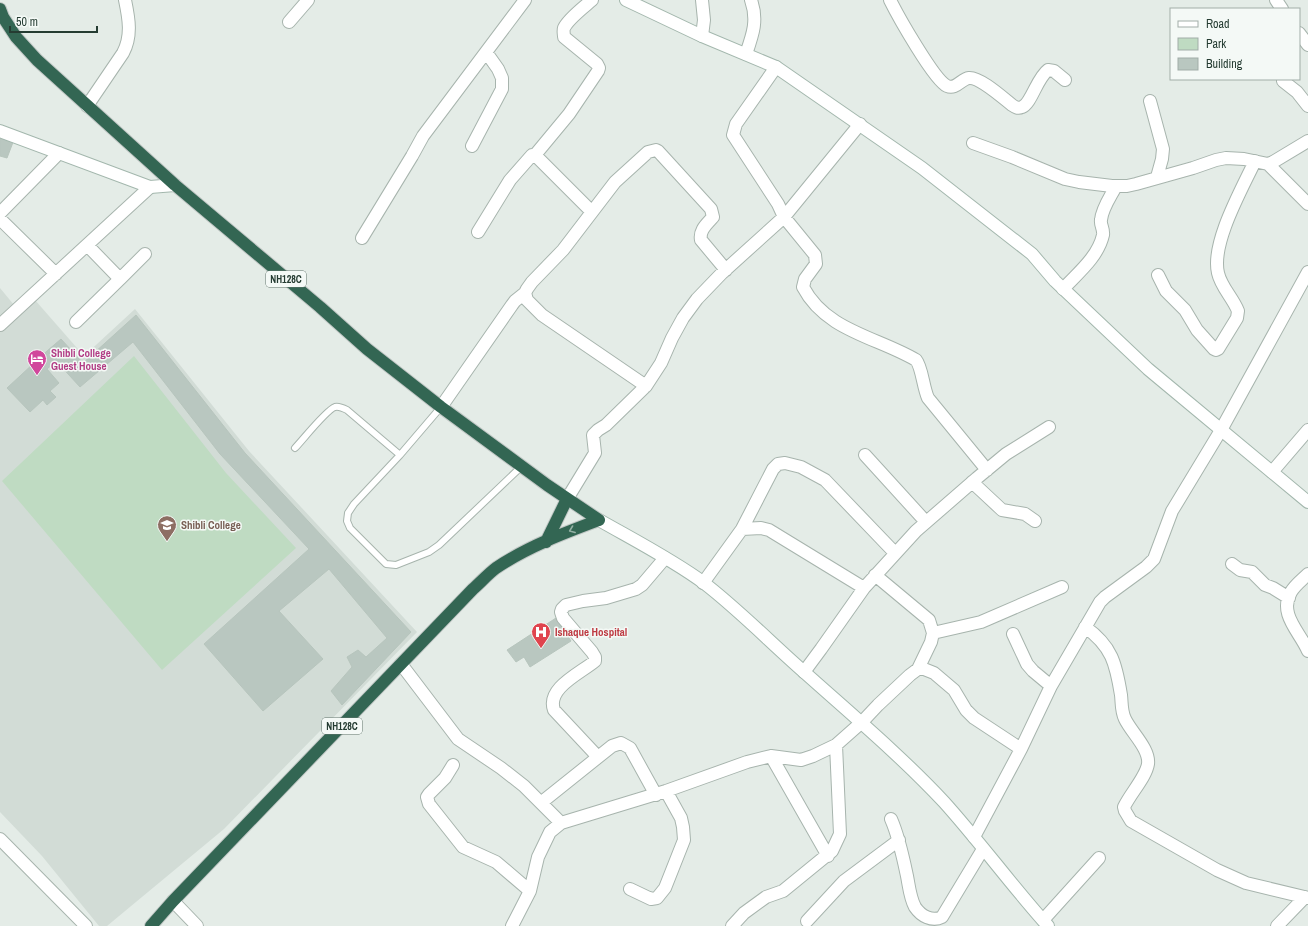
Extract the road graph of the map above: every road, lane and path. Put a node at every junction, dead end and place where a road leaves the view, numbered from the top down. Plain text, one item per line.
1 (126, 0) edge
2 (308, 0) edge
3 (525, 0) edge
4 (592, 0) edge
5 (626, 0) edge
6 (702, 0) edge
7 (751, 0) edge
8 (890, 0) edge
9 (0, 9) edge
10 (289, 22) dead end
11 (1308, 26) edge
12 (1300, 32) edge
13 (1300, 34) edge
14 (702, 36) junction
15 (1308, 45) edge
16 (486, 52) junction
17 (746, 54) junction
18 (776, 67) junction
19 (1065, 80) dead end
20 (1283, 81) dead end
21 (1150, 101) dead end
22 (87, 106) junction
23 (1308, 106) edge
24 (860, 124) junction
25 (0, 131) edge
26 (1308, 141) edge
27 (973, 143) dead end
28 (472, 146) dead end
29 (58, 153) junction
30 (535, 155) junction
31 (1255, 161) junction
32 (1268, 164) junction
33 (1156, 177) junction
34 (175, 186) junction
35 (1116, 186) junction
36 (150, 187) junction
37 (1308, 204) edge
38 (592, 212) junction
39 (0, 213) edge
40 (784, 217) junction
41 (0, 219) edge
42 (478, 232) dead end
43 (362, 238) dead end
44 (87, 245) junction
45 (145, 254) dead end
46 (726, 270) junction
47 (1308, 272) edge
48 (56, 274) junction
49 (1158, 275) dead end
50 (120, 279) junction
51 (1063, 289) junction
52 (525, 294) junction
53 (76, 322) dead end
54 (0, 325) edge
55 (646, 386) junction
56 (441, 407) junction
57 (1049, 427) dead end
58 (1221, 430) junction
59 (1308, 430) edge
60 (295, 448) dead end
61 (400, 455) junction
62 (865, 455) dead end
63 (522, 466) junction
64 (987, 470) junction
65 (1272, 472) junction
66 (972, 482) junction
67 (567, 499) junction
68 (1308, 502) edge
69 (599, 520) junction
70 (1035, 521) dead end
71 (926, 522) junction
72 (742, 529) junction
73 (546, 542) junction
74 (895, 553) junction
75 (665, 558) junction
76 (1232, 564) dead end
77 (1308, 574) edge
78 (875, 575) junction
79 (703, 583) junction
80 (1062, 587) dead end
81 (864, 588) junction
82 (1289, 598) junction
83 (1085, 627) junction
84 (933, 633) junction
85 (1013, 634) dead end
86 (1308, 651) edge
87 (401, 664) junction
88 (918, 669) junction
89 (804, 672) junction
90 (1052, 686) junction
91 (862, 722) junction
92 (836, 744) junction
93 (1020, 749) junction
94 (771, 756) junction
95 (598, 757) junction
96 (453, 764) dead end
97 (661, 793) junction
98 (542, 802) junction
99 (892, 819) dead end
100 (561, 823) junction
101 (974, 837) junction
102 (0, 839) edge
103 (899, 840) junction
104 (984, 849) junction
105 (828, 856) junction
106 (1099, 858) dead end
107 (630, 889) dead end
108 (530, 891) junction
109 (1306, 898) edge
110 (174, 901) junction
111 (807, 921) dead end
112 (944, 922) edge
113 (1046, 923) edge
114 (86, 926) edge
115 (151, 926) edge
116 (197, 926) edge
117 (513, 926) edge
118 (732, 926) edge
119 (1277, 926) edge

1 - 22 street
2 - 10 street
3 - 16 street
4 - 30 street
5 - 14 street
6 - 14 street
7 - 17 street
8 - 19 street
9 - 22 highway, NH128C
11 - 12 street
13 - 15 street
14 - 17 street
16 - 28 street
16 - 43 street
17 - 18 street
18 - 24 street
18 - 40 street
20 - 23 street
21 - 33 street
22 - 34 highway, NH128C
24 - 40 street
24 - 51 street
25 - 29 street
26 - 32 street
27 - 35 street
29 - 36 street
29 - 39 street
30 - 38 street
30 - 42 street
31 - 32 street
31 - 33 street
31 - 49 street
32 - 37 street
33 - 35 street
34 - 36 street
34 - 56 highway, NH128C
35 - 51 street
36 - 44 street
38 - 46 street
38 - 52 street
40 - 46 street
40 - 64 street
41 - 48 street
44 - 48 street
44 - 50 street
45 - 50 street
46 - 55 street
47 - 58 street
48 - 54 street
50 - 53 street
51 - 58 street
52 - 55 street
52 - 56 street
55 - 67 street
56 - 61 lane
56 - 63 highway, NH128C
57 - 64 street
58 - 65 street
58 - 83 street
59 - 65 street
60 - 61 lane
61 - 63 lane
62 - 71 street
63 - 67 highway, NH128C
64 - 66 street
65 - 68 street
66 - 70 street
66 - 71 street
67 - 69 highway, NH128C
67 - 73 highway
69 -> 73 highway, NH128C
69 - 75 street
71 - 74 street
72 - 74 street
72 - 79 street
72 - 81 street
73 - 87 highway, NH128C
74 - 78 street
75 - 79 street
75 - 95 street
76 - 82 street
77 - 82 street
78 - 81 street
78 - 84 street
79 - 89 street
80 - 84 street
81 - 89 street
82 - 86 street
83 - 90 street
83 - 109 street
84 - 88 street
85 - 90 street
87 - 98 street
87 - 110 highway, NH128C
88 - 91 street
88 - 93 street
89 - 91 street
90 - 93 street
91 - 92 street
91 - 101 street
92 - 94 street
92 - 105 street
93 - 101 street
94 - 97 street
94 - 105 street
95 - 97 street
95 - 98 street
96 - 108 street
97 - 100 street
97 - 107 street
98 - 100 street
99 - 103 street
100 - 108 street
101 - 104 street
102 - 114 street
103 - 111 street
103 - 112 street
104 - 112 street
104 - 113 street
105 - 118 street
106 - 113 street
108 - 117 street
109 - 119 street
110 - 115 highway, NH128C
110 - 116 street

